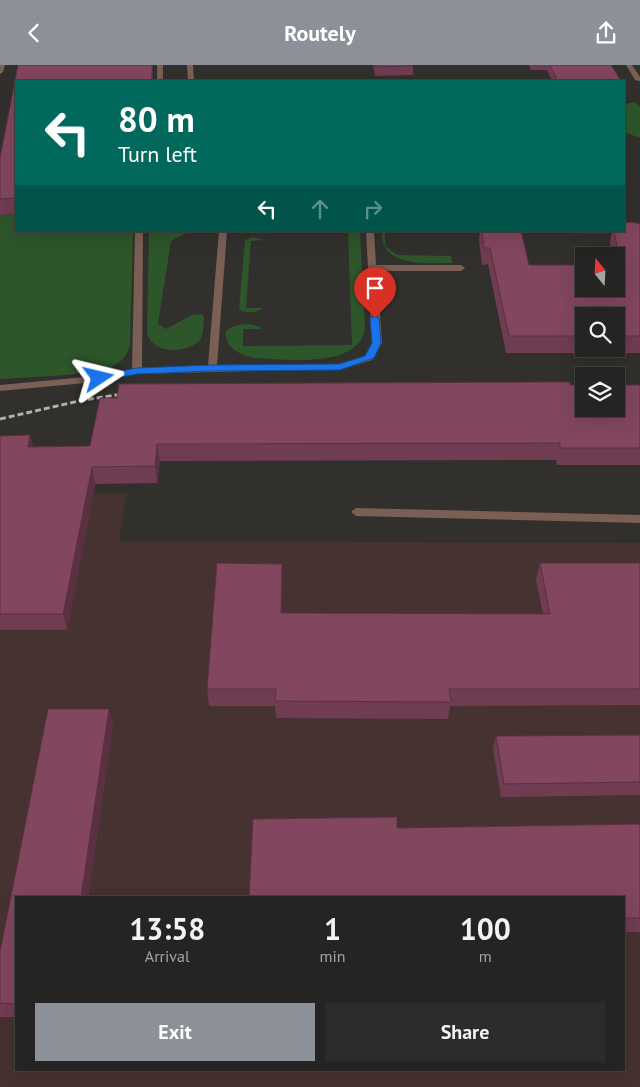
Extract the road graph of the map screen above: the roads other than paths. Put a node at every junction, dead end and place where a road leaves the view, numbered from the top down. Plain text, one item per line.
1 (2, 65) edge
2 (160, 65) edge
3 (190, 65) edge
4 (629, 65) edge
5 (0, 71) edge
6 (640, 79) edge
7 (160, 80) edge
8 (191, 80) edge
9 (138, 232) edge
10 (222, 232) edge
11 (370, 232) edge
12 (372, 268) junction
13 (462, 268) dead end
14 (212, 368) junction
15 (137, 371) junction
16 (0, 387) edge
17 (356, 512) dead end
18 (640, 519) edge

1 - 5 lane
2 - 7 lane
3 - 8 lane
4 - 6 lane
9 - 15 lane
10 - 14 lane
11 - 12 lane
12 - 13 lane
12 - 14 lane
14 - 15 lane
15 - 16 lane
17 - 18 lane

